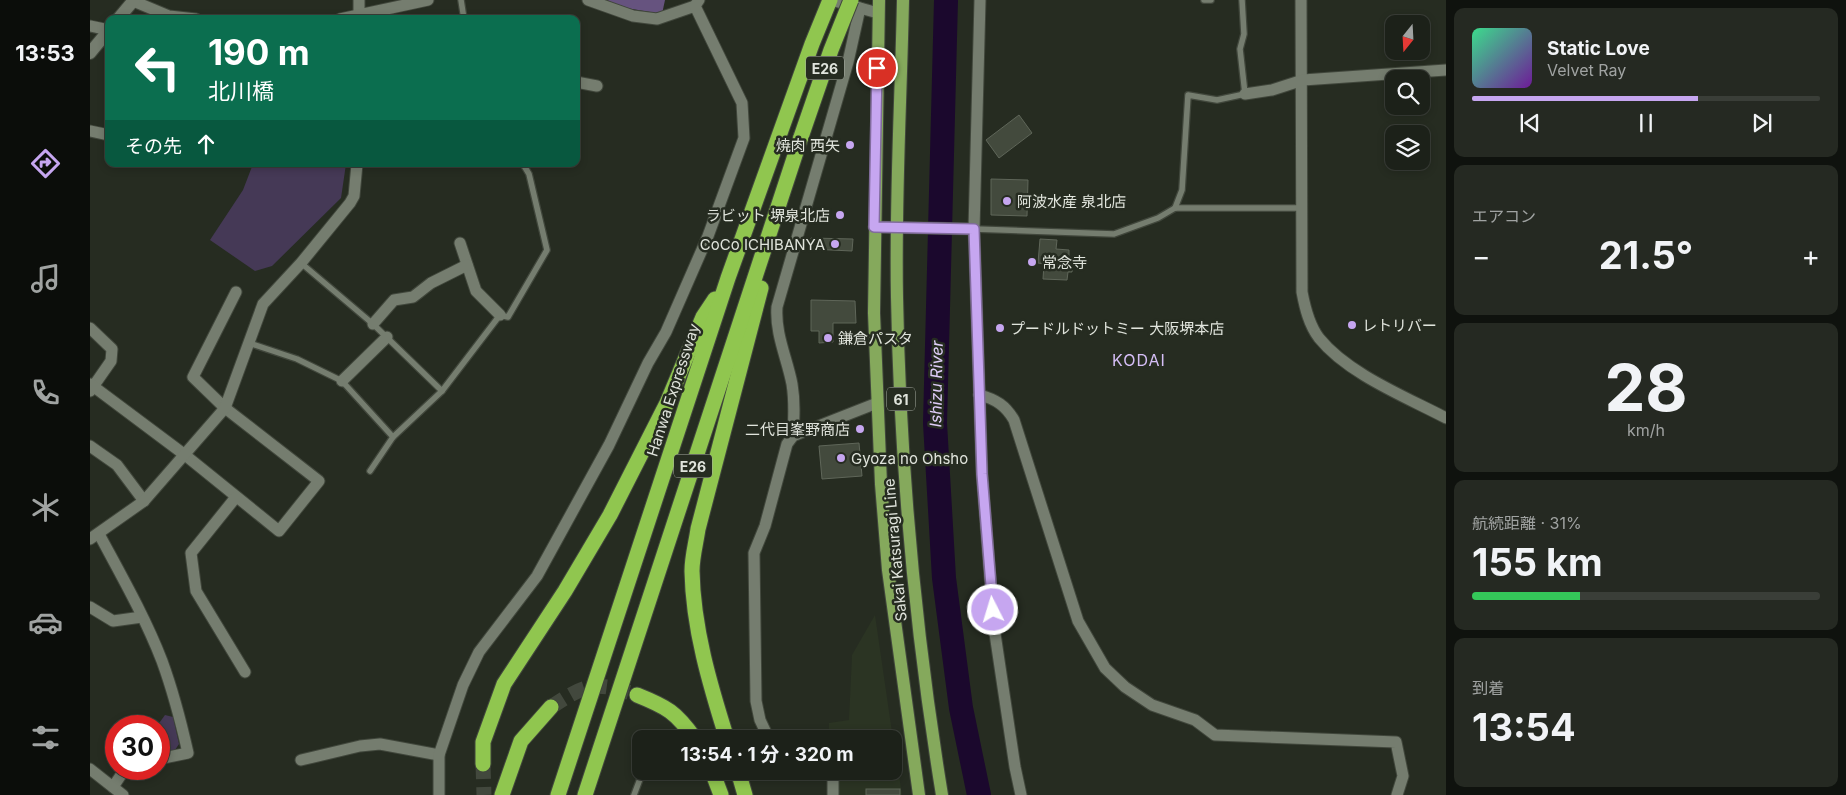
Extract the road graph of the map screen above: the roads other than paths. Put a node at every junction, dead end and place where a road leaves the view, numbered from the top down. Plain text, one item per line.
1 (134, 0) edge
2 (359, 0) edge
3 (428, 0) edge
4 (461, 0) edge
5 (588, 0) edge
6 (830, 0) edge
7 (903, 0) edge
8 (980, 0) edge
9 (1204, 0) edge
10 (1211, 0) edge
11 (1242, 0) edge
12 (1302, 0) edge
13 (697, 3) edge
14 (856, 4) edge
15 (878, 6) edge
16 (121, 15) edge
17 (167, 15) edge
18 (359, 15) edge
19 (367, 15) edge
20 (463, 15) edge
21 (90, 26) edge
22 (105, 29) edge
23 (105, 35) edge
24 (90, 53) edge
25 (1446, 70) edge
26 (1302, 80) junction
27 (580, 83) edge
28 (598, 86) dead end
29 (1245, 94) junction
30 (90, 131) edge
31 (105, 134) edge
32 (801, 137) junction
33 (357, 167) edge
34 (525, 167) edge
35 (1175, 208) junction
36 (1303, 208) junction
37 (874, 227) junction
38 (898, 228) junction
39 (971, 229) junction
40 (460, 243) dead end
41 (301, 263) junction
42 (467, 265) junction
43 (728, 278) junction
44 (236, 292) dead end
45 (500, 315) junction
46 (373, 324) junction
47 (90, 328) edge
48 (387, 337) junction
49 (249, 343) junction
50 (342, 381) junction
51 (91, 387) edge
52 (442, 391) junction
53 (979, 396) junction
54 (877, 403) junction
55 (225, 408) junction
56 (1446, 418) edge
57 (793, 436) junction
58 (392, 437) junction
59 (90, 446) edge
60 (185, 455) junction
61 (370, 471) dead end
62 (236, 496) junction
63 (144, 501) junction
64 (94, 536) edge
65 (90, 607) edge
66 (142, 617) junction
67 (244, 672) dead end
68 (637, 695) tunnel mouth
69 (551, 707) tunnel mouth
70 (688, 730) edge
71 (724, 730) edge
72 (765, 730) edge
73 (438, 756) junction
74 (170, 757) edge
75 (301, 760) dead end
76 (482, 764) tunnel mouth
77 (90, 769) edge
78 (118, 780) edge
79 (640, 780) edge
80 (715, 780) edge
81 (741, 780) edge
82 (833, 780) edge
83 (114, 787) junction
84 (123, 795) edge
85 (439, 795) edge
86 (502, 795) edge
87 (558, 795) edge
88 (585, 795) edge
89 (634, 795) edge
90 (721, 795) edge
91 (745, 795) edge
92 (833, 795) edge
93 (919, 795) edge
94 (942, 795) edge
95 (1021, 795) edge
96 (1397, 795) edge

1 - 16 street
1 - 17 street
2 - 18 street
3 - 19 street
4 - 20 lane
5 - 13 street
6 - 14 street
6 - 43 highway, Hanwa Expressway / E26
7 - 38 main road, Sakai Katsuragi Line / 61
8 - 39 street
9 - 10 lane
11 - 29 lane
12 - 26 street
13 - 73 street
14 - 15 street
14 - 32 highway, E26, bridge
14 - 57 street
15 - 37 main road, Sakai Katsuragi Line / 61
21 - 22 street
23 - 24 street
25 - 26 street
26 - 29 street
26 - 36 street
27 - 28 street
29 - 35 lane
30 - 31 street
32 - 71 highway
32 - 88 highway, E26
33 - 41 street
34 - 45 lane
35 - 36 lane
35 - 39 lane
36 - 56 street
37 - 38 street
37 - 54 main road, Sakai Katsuragi Line / 61
38 - 39 street
38 - 94 main road, Sakai Katsuragi Line / 61
39 - 53 street
40 - 42 street
41 - 46 lane
41 - 49 street
42 - 45 street
42 - 46 street
43 - 76 highway
43 - 87 highway, Hanwa Expressway / E26
44 - 55 street
45 - 52 lane
46 - 48 lane
47 - 51 street
48 - 50 street
48 - 52 lane
49 - 50 lane
49 - 55 street
50 - 58 lane
51 - 60 street
52 - 58 lane
53 - 95 street
53 - 96 street
54 - 57 street
54 - 93 main road, Sakai Katsuragi Line / 61
55 - 60 street
55 - 62 street
57 - 72 street
58 - 61 lane
59 - 63 street
60 - 62 street
60 - 63 street
62 - 67 street
63 - 64 street
64 - 66 street
65 - 66 street
66 - 74 street
68 - 70 highway
69 - 86 highway
73 - 75 street
73 - 85 street
77 - 83 street
78 - 83 street
79 - 89 lane
80 - 90 highway
81 - 91 highway
82 - 92 street
83 - 84 street

